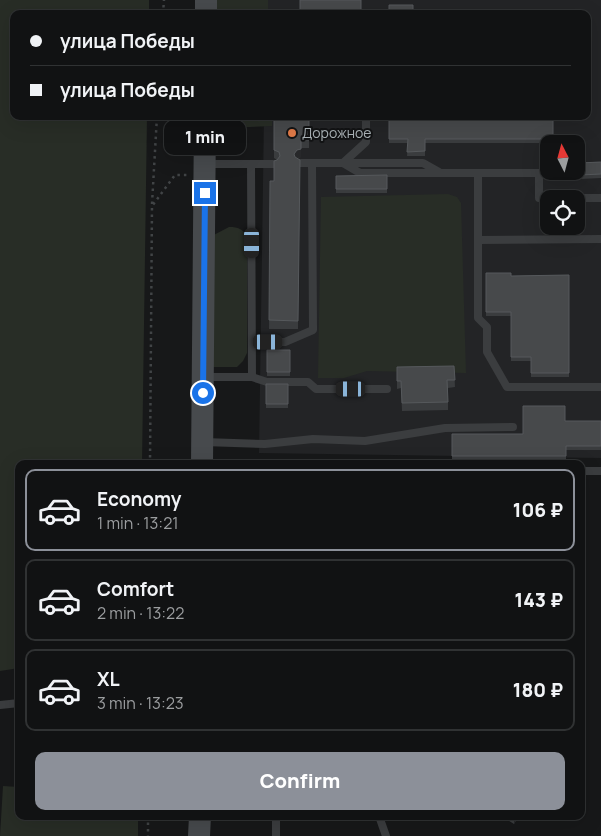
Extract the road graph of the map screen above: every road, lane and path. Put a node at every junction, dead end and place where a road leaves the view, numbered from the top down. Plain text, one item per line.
1 (157, 120) edge
2 (205, 120) edge
3 (366, 120) edge
4 (312, 163) junction
5 (343, 163) junction
6 (251, 164) junction
7 (274, 164) edge
8 (300, 164) edge
9 (205, 169) junction
10 (478, 173) junction
11 (601, 198) edge
12 (152, 206) junction
13 (601, 239) edge
14 (478, 240) junction
15 (252, 342) junction
16 (203, 377) junction
17 (252, 377) junction
18 (601, 387) edge
19 (387, 389) dead end
20 (513, 427) dead end
21 (202, 453) edge
22 (150, 460) edge
23 (585, 471) edge
24 (601, 471) edge
25 (15, 703) edge
26 (0, 704) edge
27 (148, 820) edge
28 (200, 820) edge
29 (276, 820) edge
30 (380, 820) edge
31 (148, 836) edge
32 (199, 836) edge
33 (276, 836) edge
34 (386, 836) edge

1 - 12 path
2 - 9 main road
3 - 5 lane
4 - 5 lane
4 - 8 lane
4 - 15 lane
5 - 10 lane
6 - 7 lane
6 - 9 lane
6 - 15 lane
9 - 12 path
9 - 16 main road
10 - 11 lane
10 - 14 lane
12 - 22 path
13 - 14 lane
14 - 18 lane
15 - 17 lane
16 - 17 lane
16 - 21 main road
17 - 19 lane
20 - 21 lane
23 - 24 lane
25 - 26 lane
27 - 31 path
28 - 32 main road
29 - 33 lane
30 - 34 lane

